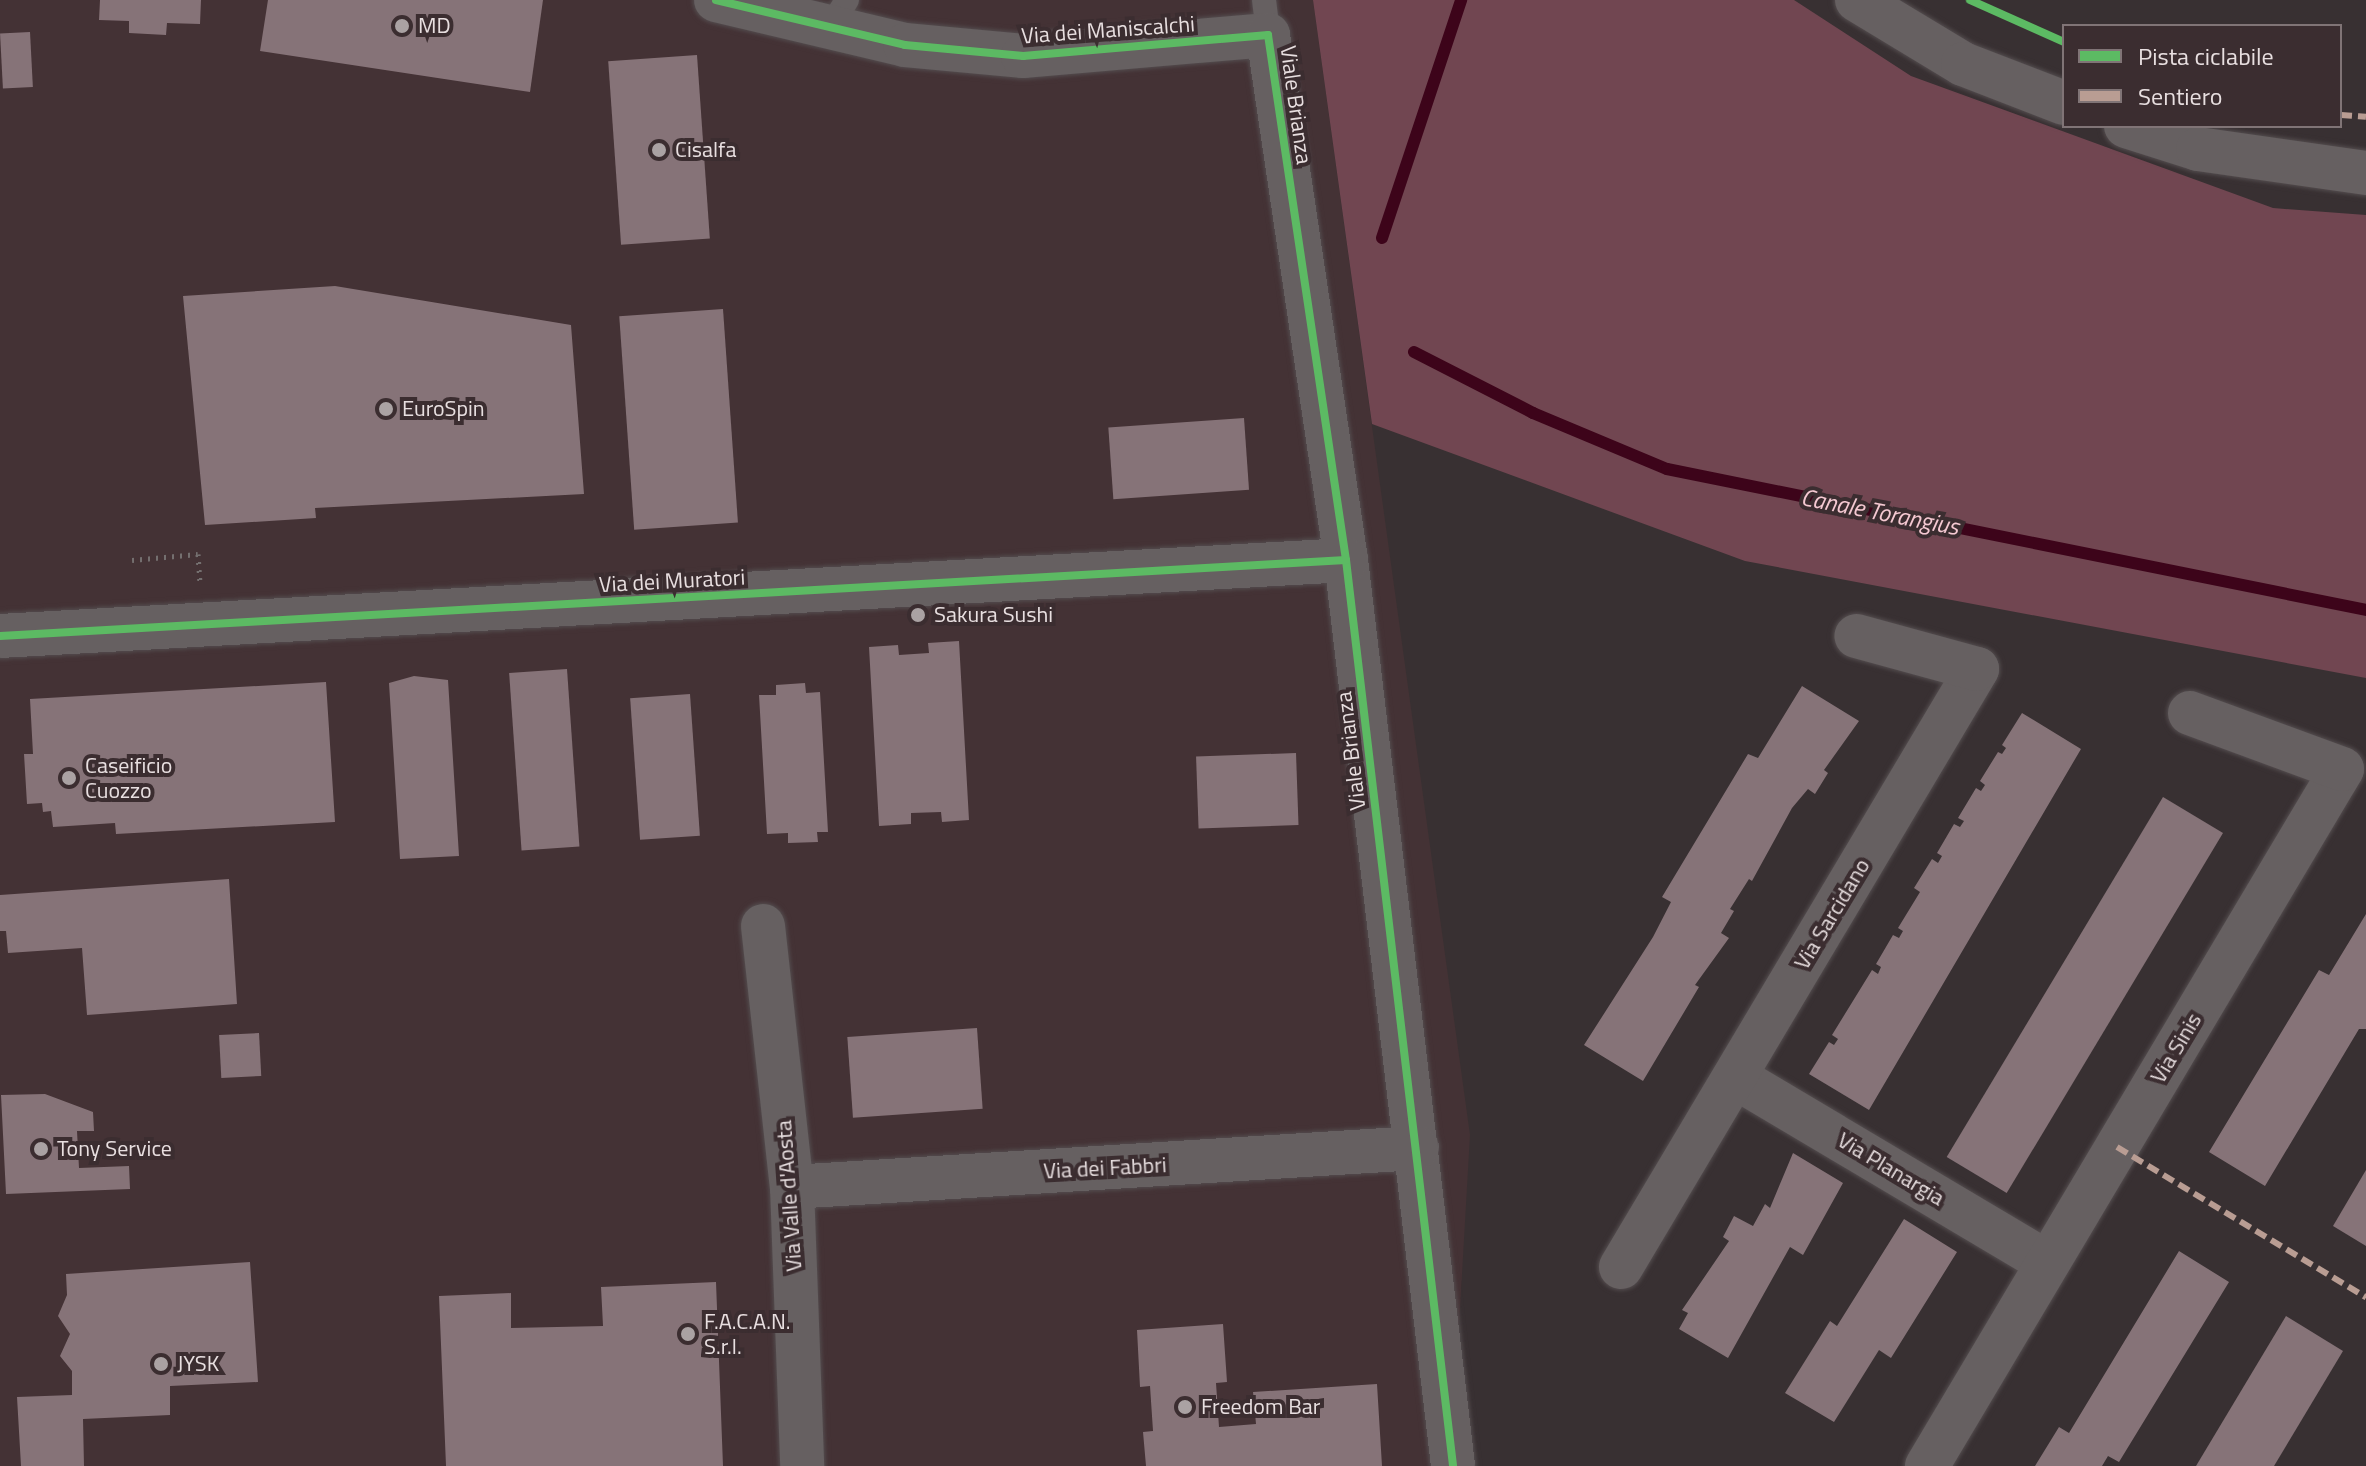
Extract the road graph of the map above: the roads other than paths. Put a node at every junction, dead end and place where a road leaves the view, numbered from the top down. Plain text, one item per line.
1 (716, 0) edge
2 (1857, 0) edge
3 (839, 14) edge
4 (1266, 17) edge
5 (2062, 102) edge
6 (2132, 128) edge
7 (2366, 173) edge
8 (1346, 560) junction
9 (0, 636) edge
10 (1856, 636) dead end
11 (2190, 713) dead end
12 (763, 926) dead end
13 (1735, 1077) junction
14 (1417, 1148) junction
15 (792, 1187) junction
16 (2047, 1262) junction
17 (1621, 1267) dead end
18 (802, 1466) edge
19 (1453, 1466) edge
20 (1927, 1466) edge

1 - 3 street, Via dei Maniscalchi
2 - 5 street
3 - 4 street, Via dei Maniscalchi
4 - 8 street, Viale Brianza
6 - 7 street
8 - 9 street, Via dei Muratori
8 - 14 street, Viale Brianza
10 - 13 street, Via Sarcidano
11 - 16 street, Via Sinis
12 - 15 street, Via Valle d'Aosta
13 - 16 street, Via Planargia
13 - 17 street, Via Sarcidano
14 - 15 street, Via dei Fabbri
14 - 19 street, Viale Brianza
15 - 18 street, Via Valle d'Aosta
16 - 20 street, Via Sinis

